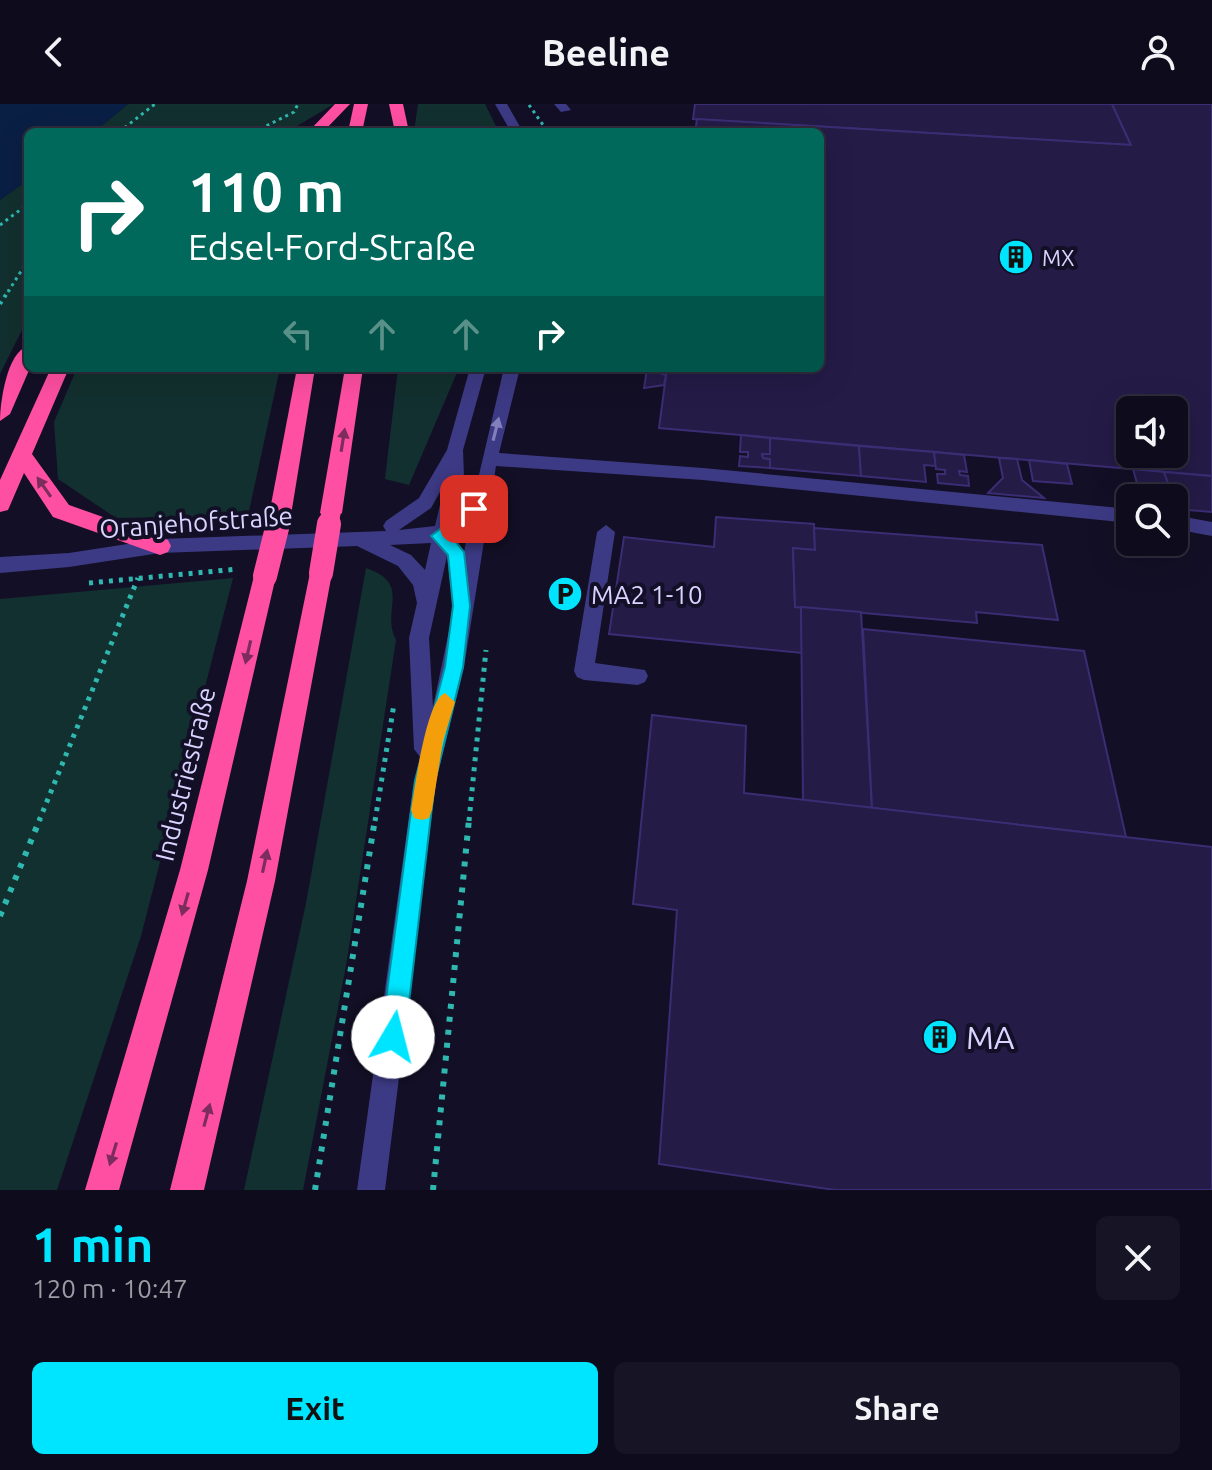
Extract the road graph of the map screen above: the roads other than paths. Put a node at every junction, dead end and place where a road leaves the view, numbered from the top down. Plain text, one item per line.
1 (343, 104) edge
2 (361, 104) edge
3 (395, 104) edge
4 (501, 104) edge
5 (319, 128) edge
6 (356, 128) edge
7 (391, 128) edge
8 (401, 128) edge
9 (515, 128) edge
10 (24, 361) edge
11 (58, 372) edge
12 (305, 372) edge
13 (353, 372) edge
14 (477, 372) edge
15 (511, 372) edge
16 (0, 414) edge
17 (455, 450) junction
18 (22, 455) junction
19 (489, 459) junction
20 (484, 491) junction
21 (0, 504) edge
22 (1116, 515) edge
23 (1188, 525) edge
24 (392, 526) junction
25 (1212, 529) edge
26 (606, 532) dead end
27 (440, 536) junction
28 (349, 539) junction
29 (160, 546) junction
30 (0, 565) edge
31 (425, 605) junction
32 (462, 606) junction
33 (638, 676) dead end
34 (425, 781) junction
35 (102, 1190) edge
36 (187, 1190) edge
37 (371, 1190) edge

1 - 5 highway
2 - 6 highway
3 - 7 highway
3 - 8 highway
4 - 9 street
10 - 16 highway
11 - 18 highway
12 -> 35 highway, Industriestraße, bridge
36 -> 13 highway, bridge
14 - 17 street
19 -> 15 street
17 - 24 street
17 - 27 street
18 - 21 highway
29 -> 18 highway
19 - 20 street
19 - 22 street
20 - 27 street
20 - 32 street
23 - 25 street
24 - 27 street, Oranjehofstraße
24 - 28 street, Oranjehofstraße
26 - 33 street
27 - 28 street, Oranjehofstraße
27 - 31 street
27 - 32 street
28 - 29 street, Oranjehofstraße
28 - 31 street, Oranjehofstraße
29 - 30 street, Oranjehofstraße
31 - 34 street
32 - 34 street
34 - 37 street

